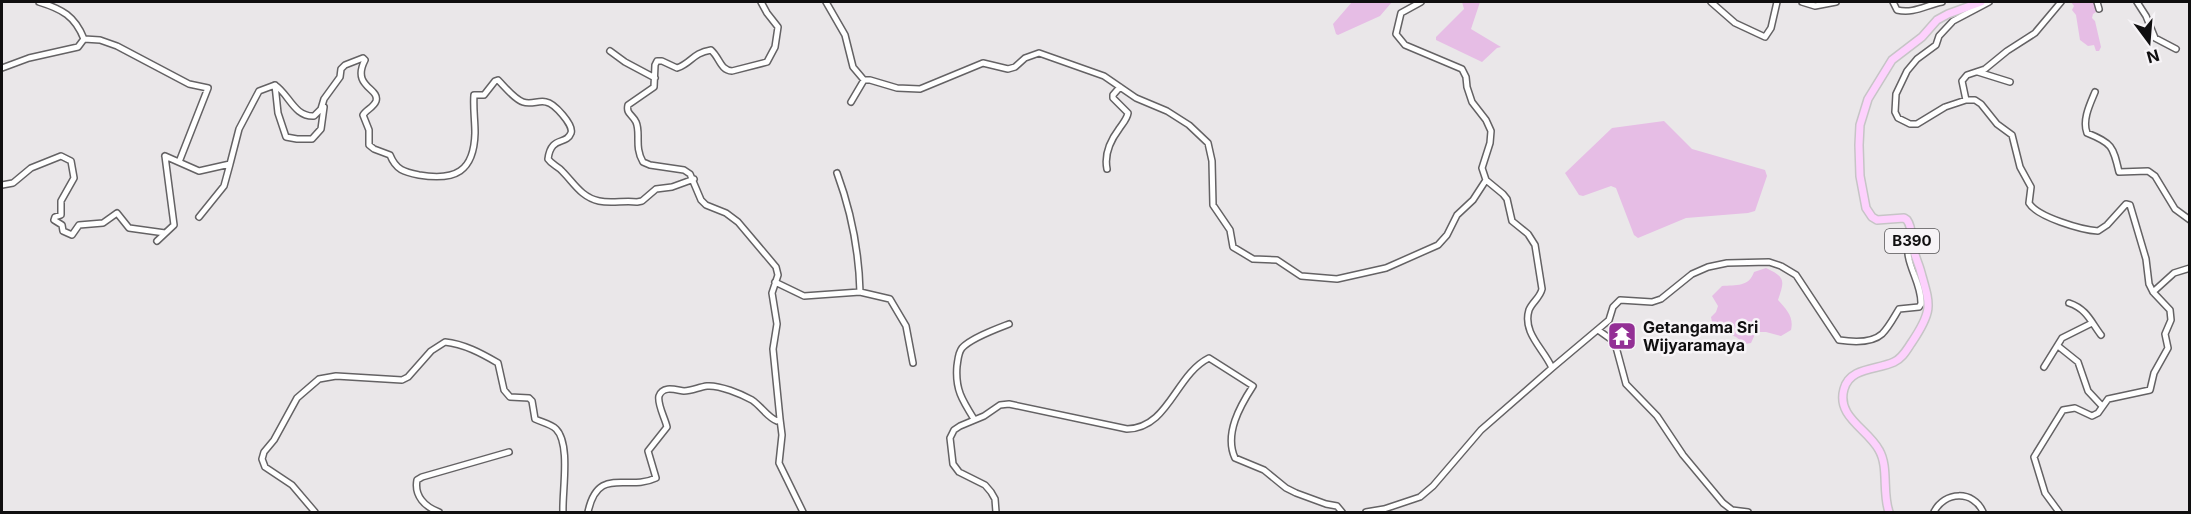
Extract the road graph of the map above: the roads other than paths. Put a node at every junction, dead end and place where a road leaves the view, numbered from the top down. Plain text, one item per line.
1 (39, 2) edge
2 (762, 2) edge
3 (826, 2) edge
4 (1421, 2) edge
5 (1711, 2) edge
6 (1777, 2) edge
7 (1802, 2) edge
8 (1836, 2) edge
9 (1893, 2) edge
10 (1942, 2) edge
11 (1981, 2) edge
12 (1989, 2) edge
13 (2061, 2) edge
14 (2097, 2) edge
15 (2137, 2) edge
16 (2099, 9) dead end
17 (84, 39) junction
18 (2176, 49) dead end
19 (610, 51) dead end
20 (2, 68) edge
21 (1978, 72) junction
22 (655, 78) junction
23 (864, 80) junction
24 (2010, 82) dead end
25 (275, 85) junction
26 (1120, 87) junction
27 (2095, 92) dead end
28 (324, 99) junction
29 (1966, 100) junction
30 (851, 102) dead end
31 (179, 162) junction
32 (230, 164) junction
33 (1107, 169) dead end
34 (837, 173) dead end
35 (693, 179) junction
36 (1486, 180) junction
37 (2, 186) edge
38 (199, 217) dead end
39 (2190, 220) edge
40 (165, 233) junction
41 (1912, 234) junction
42 (158, 241) dead end
43 (2190, 268) edge
44 (775, 282) junction
45 (860, 292) junction
46 (2153, 292) junction
47 (2069, 303) dead end
48 (2092, 323) junction
49 (1009, 324) dead end
50 (1598, 330) junction
51 (2101, 335) dead end
52 (2058, 346) junction
53 (913, 363) dead end
54 (2044, 367) dead end
55 (1552, 368) junction
56 (2102, 406) junction
57 (780, 419) junction
58 (974, 419) junction
59 (509, 452) dead end
60 (315, 513) edge
61 (439, 513) edge
62 (563, 513) edge
63 (588, 513) edge
64 (803, 513) edge
65 (996, 513) edge
66 (1342, 513) edge
67 (1366, 513) edge
68 (1748, 513) edge
69 (1889, 513) edge
70 (1934, 513) edge
71 (1983, 513) edge
72 (2059, 513) edge

1 - 17 street
2 - 22 street
3 - 23 street
4 - 36 street
5 - 6 street
7 - 8 street
9 - 10 street
11 - 41 main road, B390
12 - 29 street
13 - 21 street
14 - 16 street
15 - 18 street
17 - 20 street
17 - 31 street
19 - 22 street
21 - 24 street
21 - 29 street
22 - 35 street
23 - 26 street
23 - 30 street
25 - 28 street
25 - 28 street
25 - 32 street
26 - 33 street
26 - 36 street
27 - 39 street
28 - 35 street
29 - 46 street
31 - 32 street
31 - 40 street
32 - 38 street
34 - 45 street
35 - 44 street
36 - 55 street
37 - 40 street
40 - 42 street
41 - 50 street
41 - 69 main road, B390
43 - 46 street
44 - 45 street
44 - 57 street
45 - 53 street
46 - 56 street
47 - 48 street
48 - 51 street
48 - 52 street
49 - 58 street
50 - 55 street
50 - 68 street
52 - 54 street
52 - 56 street
55 - 67 street
56 - 72 street
57 - 63 street
57 - 64 street
58 - 65 street
58 - 66 street
59 - 61 street
60 - 62 street
70 - 71 street

